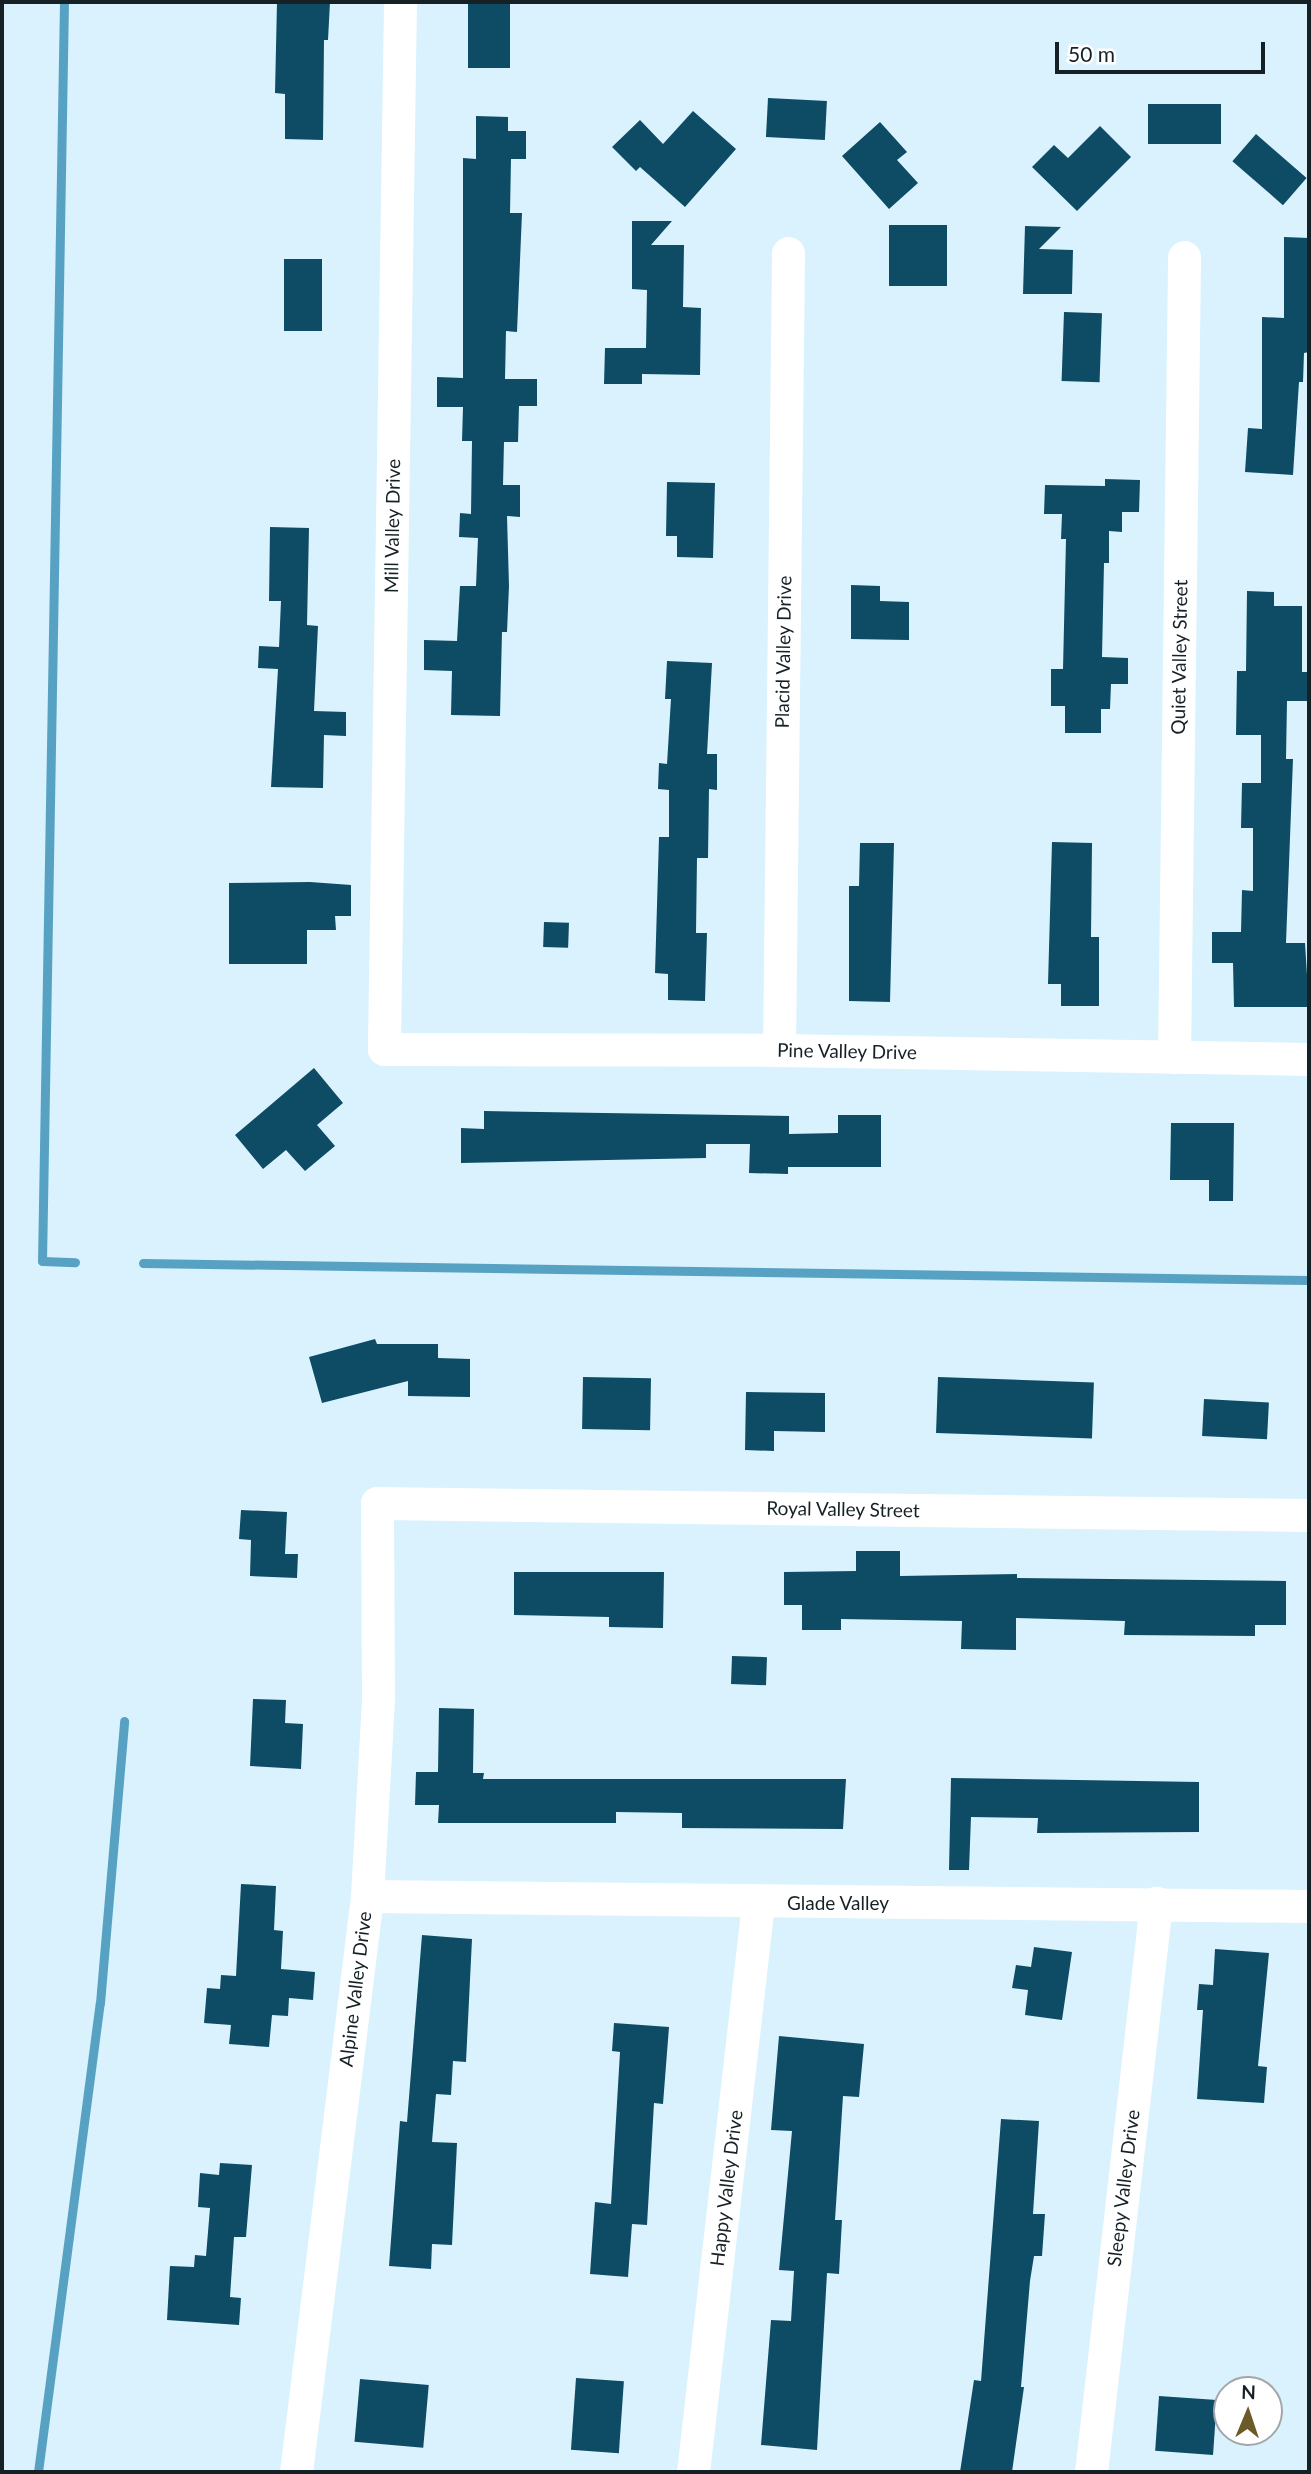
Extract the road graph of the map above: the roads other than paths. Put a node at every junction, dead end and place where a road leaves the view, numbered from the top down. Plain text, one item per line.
1 (400, 2) edge
2 (788, 253) dead end
3 (1184, 257) dead end
4 (384, 1049) joint
5 (779, 1050) junction
6 (1174, 1057) junction
7 (1309, 1059) edge
8 (377, 1503) joint
9 (1309, 1515) edge
10 (367, 1896) junction
11 (758, 1903) junction
12 (1156, 1903) junction
13 (1309, 1906) edge
14 (296, 2472) edge
15 (693, 2472) edge
16 (1091, 2472) edge

1 - 4 street, Mill Valley Drive
2 - 5 street, Placid Valley Drive
3 - 6 street, Quiet Valley Street
4 - 5 street, Pine Valley Drive
5 - 6 street, Pine Valley Drive
6 - 7 street, Pine Valley Drive
8 - 9 street, Royal Valley Street
8 - 10 street, Alpine Valley Drive
10 - 11 street, Glade Valley
10 - 14 street, Alpine Valley Drive
11 - 12 street, Glade Valley
11 - 15 street, Happy Valley Drive
12 - 13 street, Glade Valley
12 - 16 street, Sleepy Valley Drive

